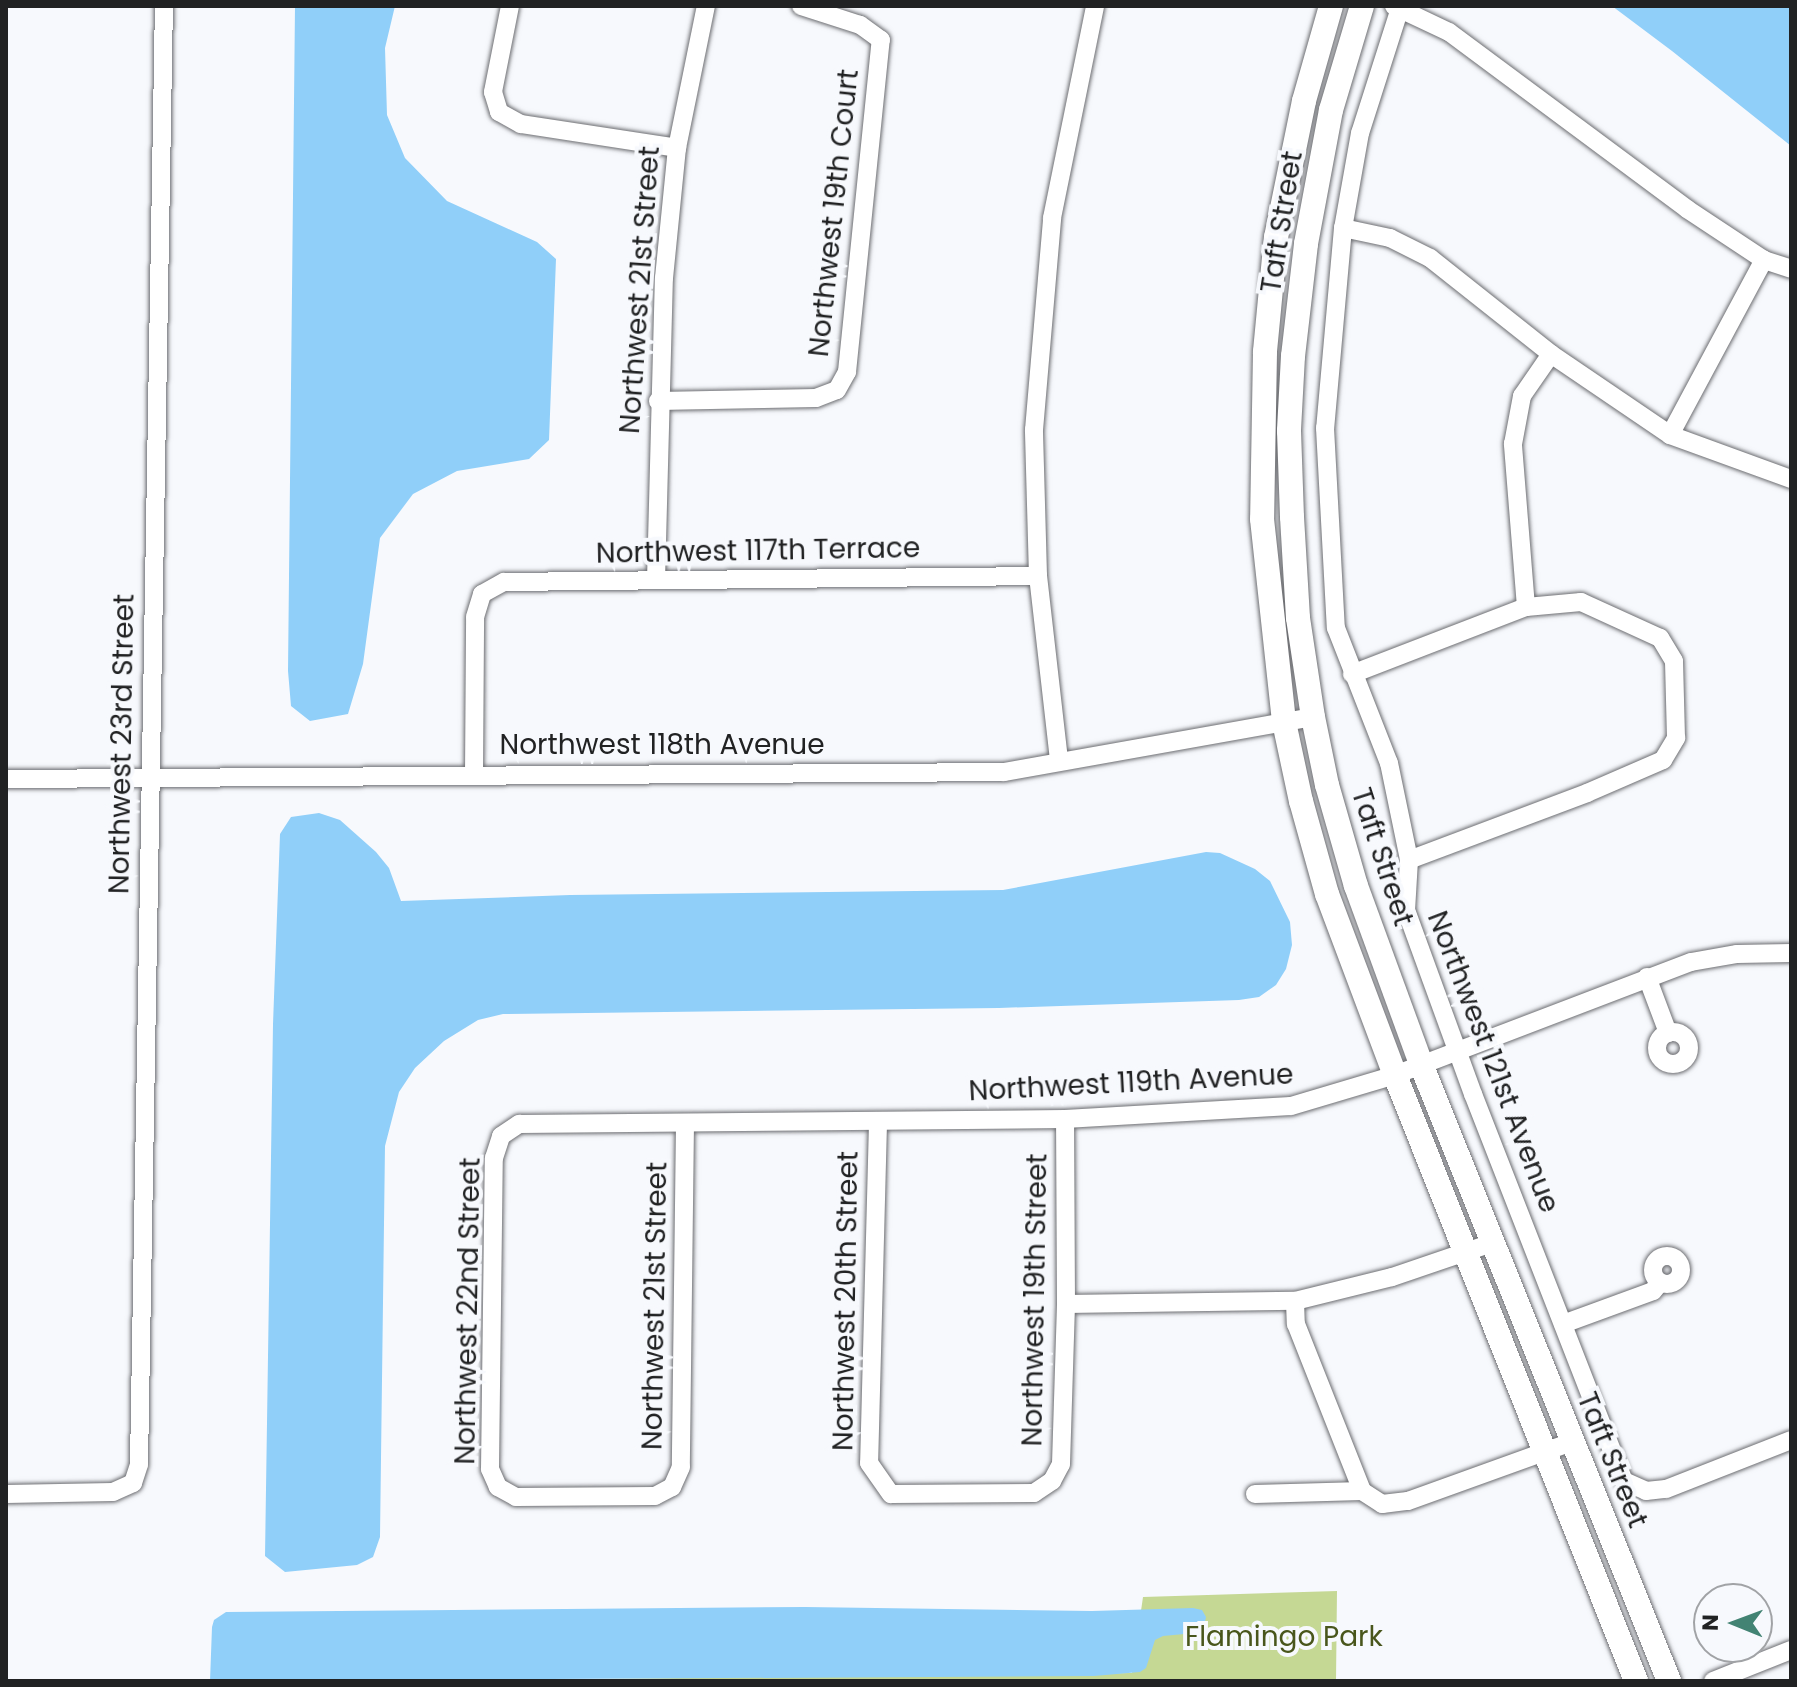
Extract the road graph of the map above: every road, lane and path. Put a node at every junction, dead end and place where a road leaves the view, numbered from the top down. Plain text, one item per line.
1 (164, 6) edge
2 (510, 6) edge
3 (706, 6) edge
4 (801, 6) edge
5 (1095, 6) edge
6 (1331, 6) edge
7 (1362, 6) edge
8 (1397, 7) edge
9 (677, 148) junction
10 (1343, 228) junction
11 (1764, 260) junction
12 (1791, 269) edge
13 (1265, 352) junction
14 (1551, 354) junction
15 (1293, 356) junction
16 (658, 401) junction
17 (1670, 435) junction
18 (1791, 479) edge
19 (1038, 576) junction
20 (656, 580) junction
21 (1526, 607) junction
22 (1352, 674) junction
23 (1313, 717) junction
24 (1284, 722) junction
25 (1059, 760) junction
26 (474, 774) junction
27 (150, 777) junction
28 (6, 779) edge
29 (1409, 860) junction
30 (1791, 953) edge
31 (1647, 977) junction
32 (1668, 1033) dead end
33 (1457, 1051) junction
34 (1421, 1064) junction
35 (1395, 1075) junction
36 (1065, 1119) junction
37 (685, 1123) junction
38 (878, 1123) junction
39 (501, 1136) joint
40 (1495, 1242) junction
41 (1467, 1252) junction
42 (1660, 1283) dead end
43 (1295, 1301) junction
44 (1066, 1304) junction
45 (1563, 1324) junction
46 (1791, 1440) edge
47 (1572, 1442) junction
48 (1545, 1453) junction
49 (1052, 1481) joint
50 (498, 1487) joint
51 (1362, 1491) junction
52 (6, 1494) edge
53 (1255, 1494) dead end
54 (1791, 1650) edge
55 (1636, 1681) edge
56 (1669, 1681) edge
57 (1713, 1681) edge

1 - 27 street, Northwest 23rd Street
2 - 9 street
3 - 9 street, Northwest 21st Street
4 - 16 street, Northwest 19th Court
5 - 19 street
6 - 13 street, Taft Street
7 - 15 street, Taft Street
8 - 10 street, Northwest 121st Avenue
8 - 11 street
9 - 16 street, Northwest 21st Street
10 - 14 street
10 - 22 street, Northwest 121st Avenue
11 - 12 street
11 - 17 street
13 - 15 street
13 - 24 street, Taft Street
14 - 17 street
14 - 21 street
15 - 23 street, Taft Street
16 - 20 street, Northwest 21st Street
17 - 18 street
19 - 20 street, Northwest 117th Terrace
19 - 25 street
20 - 26 street, Northwest 117th Terrace
21 - 22 street
21 - 29 street
22 - 29 street, Northwest 121st Avenue
23 - 24 street, Northwest 118th Avenue
23 - 34 street, Taft Street
24 - 25 street, Northwest 118th Avenue
24 - 35 street, Taft Street
25 - 26 street, Northwest 118th Avenue
26 - 27 street, Northwest 118th Avenue
27 - 28 street, Northwest 118th Avenue
27 - 52 street, Northwest 23rd Street
29 - 33 street, Northwest 121st Avenue
30 - 31 street, Northwest 119th Avenue
31 - 32 street
31 - 33 street, Northwest 119th Avenue
33 - 34 street, Northwest 119th Avenue
33 - 45 street, Northwest 121st Avenue
34 - 35 street, Northwest 119th Avenue
34 - 40 street, Taft Street
35 - 36 street, Northwest 119th Avenue
35 - 41 street, Taft Street
36 - 38 street, Northwest 119th Avenue
36 - 44 street, Northwest 19th Street
37 - 38 street, Northwest 119th Avenue
37 - 39 street, Northwest 119th Avenue
37 - 50 street, Northwest 21st Street
38 - 49 street, Northwest 20th Street
39 - 50 street, Northwest 22nd Street
40 - 41 street
40 - 47 street, Taft Street
41 - 43 street
41 - 48 street, Taft Street
42 - 45 street
43 - 44 street
43 - 51 street
44 - 49 street, Northwest 19th Street
45 - 46 street, Northwest 121st Avenue
47 - 48 street
47 - 56 street, Taft Street
48 - 51 street
48 - 55 street, Taft Street
51 - 53 street
54 - 57 street

